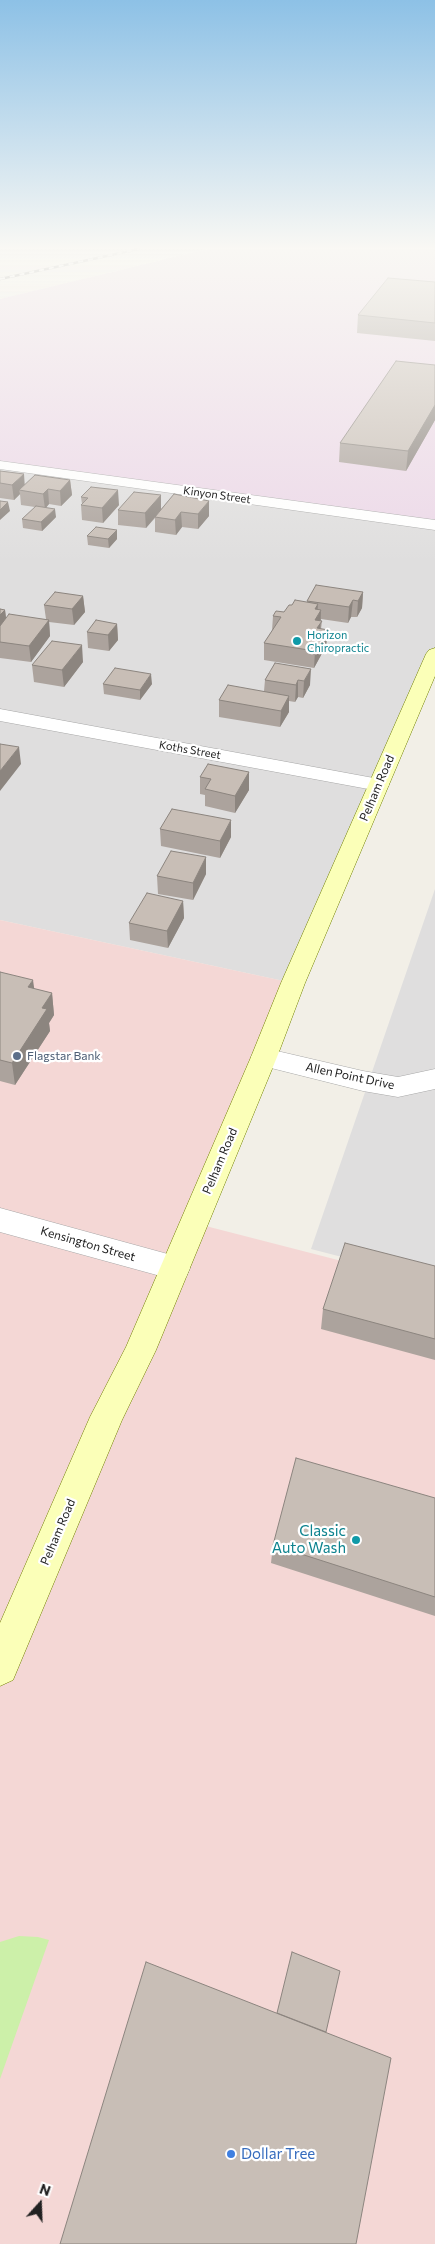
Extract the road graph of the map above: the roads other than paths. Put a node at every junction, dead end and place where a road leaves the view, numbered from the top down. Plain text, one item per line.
1 (0, 465) edge
2 (435, 525) edge
3 (435, 654) edge
4 (0, 715) edge
5 (379, 785) junction
6 (264, 1057) junction
7 (435, 1079) edge
8 (0, 1220) edge
9 (175, 1268) junction
10 (0, 1667) edge

1 - 2 street, Kinyon Street
3 - 5 main road, Pelham Road
4 - 5 street, Koths Street
5 - 6 main road, Pelham Road
6 - 7 street, Allen Point Drive
6 - 9 main road, Pelham Road
8 - 9 street, Kensington Street
9 - 10 main road, Pelham Road

